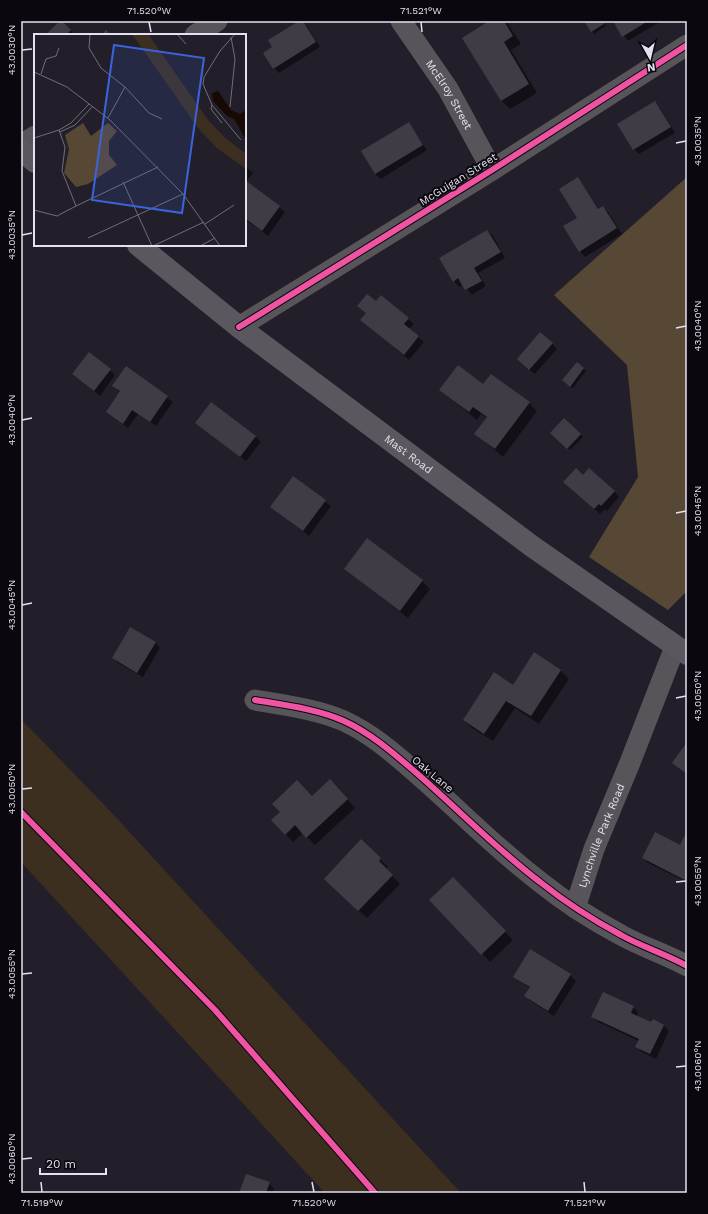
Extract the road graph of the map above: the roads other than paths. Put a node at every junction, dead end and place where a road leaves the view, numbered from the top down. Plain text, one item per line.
1 (217, 21) edge
2 (401, 21) edge
3 (197, 34) edge
4 (687, 45) edge
5 (34, 137) edge
6 (21, 145) edge
7 (21, 150) edge
8 (34, 161) edge
9 (492, 170) junction
10 (139, 246) edge
11 (239, 327) junction
12 (681, 650) edge
13 (255, 700) dead end
14 (575, 908) junction
15 (687, 966) edge

1 - 3 street
2 - 9 street, McElroy Street
4 - 9 street, McGuigan Street
5 - 6 street
7 - 8 main road
9 - 11 street, McGuigan Street
10 - 11 main road, Mast Road
11 - 12 main road, Mast Road
12 - 14 street, Lynchville Park Road
13 - 14 street, Oak Lane
14 - 15 street

